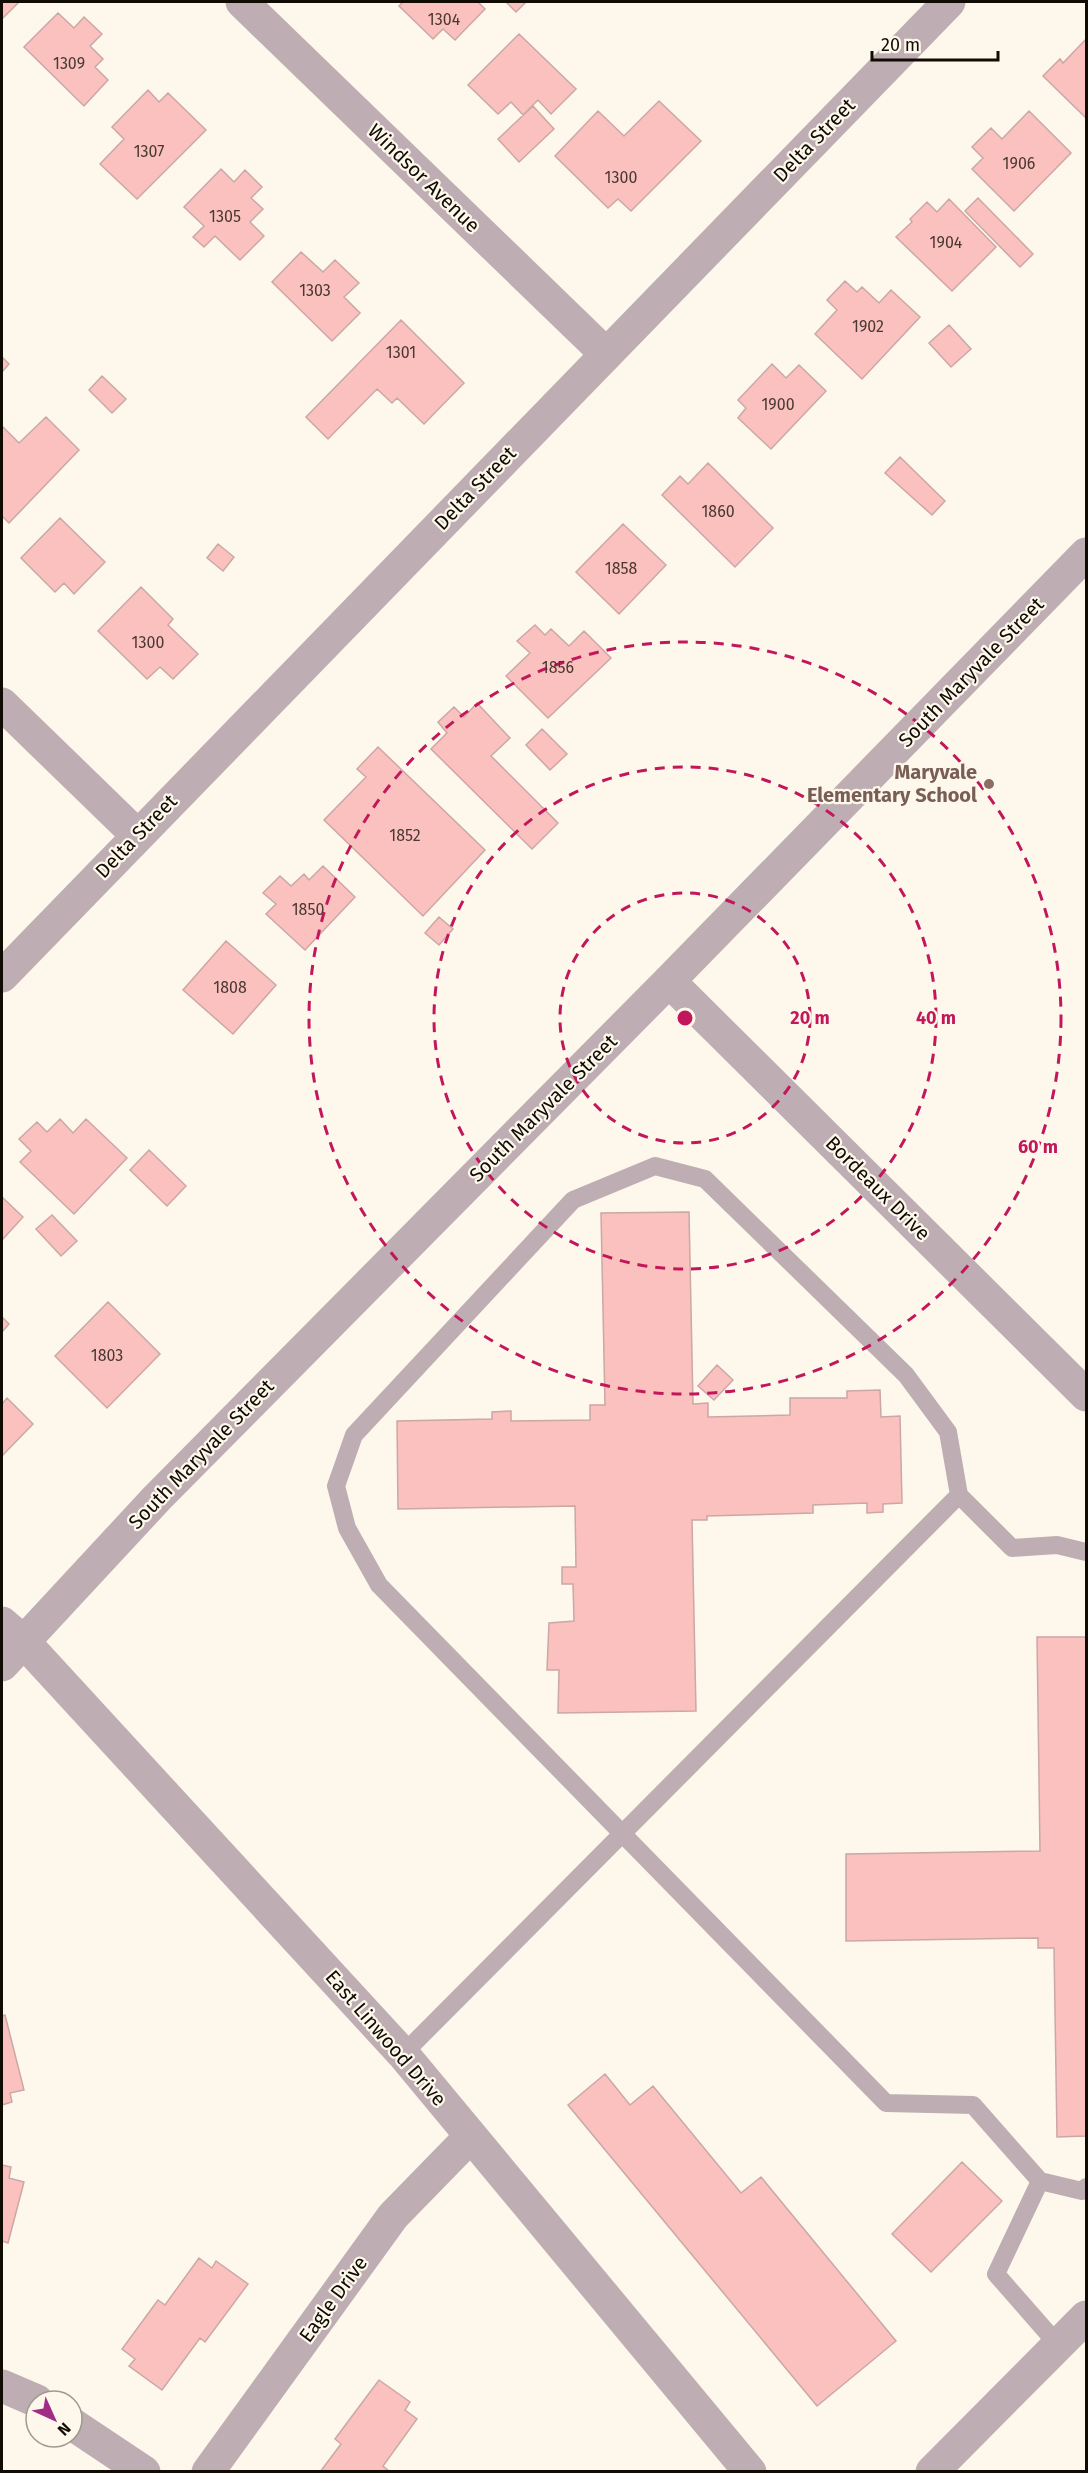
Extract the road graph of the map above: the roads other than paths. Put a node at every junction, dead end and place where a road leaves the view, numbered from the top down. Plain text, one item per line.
1 (242, 2) edge
2 (949, 2) edge
3 (606, 354) junction
4 (1086, 554) edge
5 (2, 704) edge
6 (137, 835) junction
7 (2, 976) edge
8 (669, 981) junction
9 (1086, 1395) edge
10 (959, 1495) junction
11 (1086, 1552) edge
12 (13, 1633) edge
13 (2, 1665) edge
14 (623, 1834) junction
15 (403, 2054) junction
16 (471, 2136) junction
17 (1040, 2181) junction
18 (1086, 2187) edge
19 (1086, 2317) edge
20 (1059, 2346) junction
21 (2, 2386) edge
22 (24, 2396) edge
23 (84, 2432) edge
24 (144, 2472) edge
25 (208, 2472) edge
26 (750, 2472) edge
27 (932, 2472) edge

1 - 3 street, Windsor Avenue
2 - 3 street, Delta Street
3 - 6 street, Delta Street
4 - 8 street, South Maryvale Street
5 - 6 street
6 - 7 street, Delta Street
8 - 9 street, Bordeaux Drive
8 - 12 street, South Maryvale Street
10 - 11 lane
10 - 14 lane
10 - 14 lane
12 - 13 street, South Maryvale Street
12 - 15 street, East Linwood Drive
14 - 15 lane
14 - 17 lane
15 - 16 street, East Linwood Drive
16 - 25 street, Eagle Drive
16 - 26 street, East Linwood Drive
17 - 18 lane
17 - 20 lane
19 - 20 street
20 - 27 street
21 - 22 street
23 - 24 street

